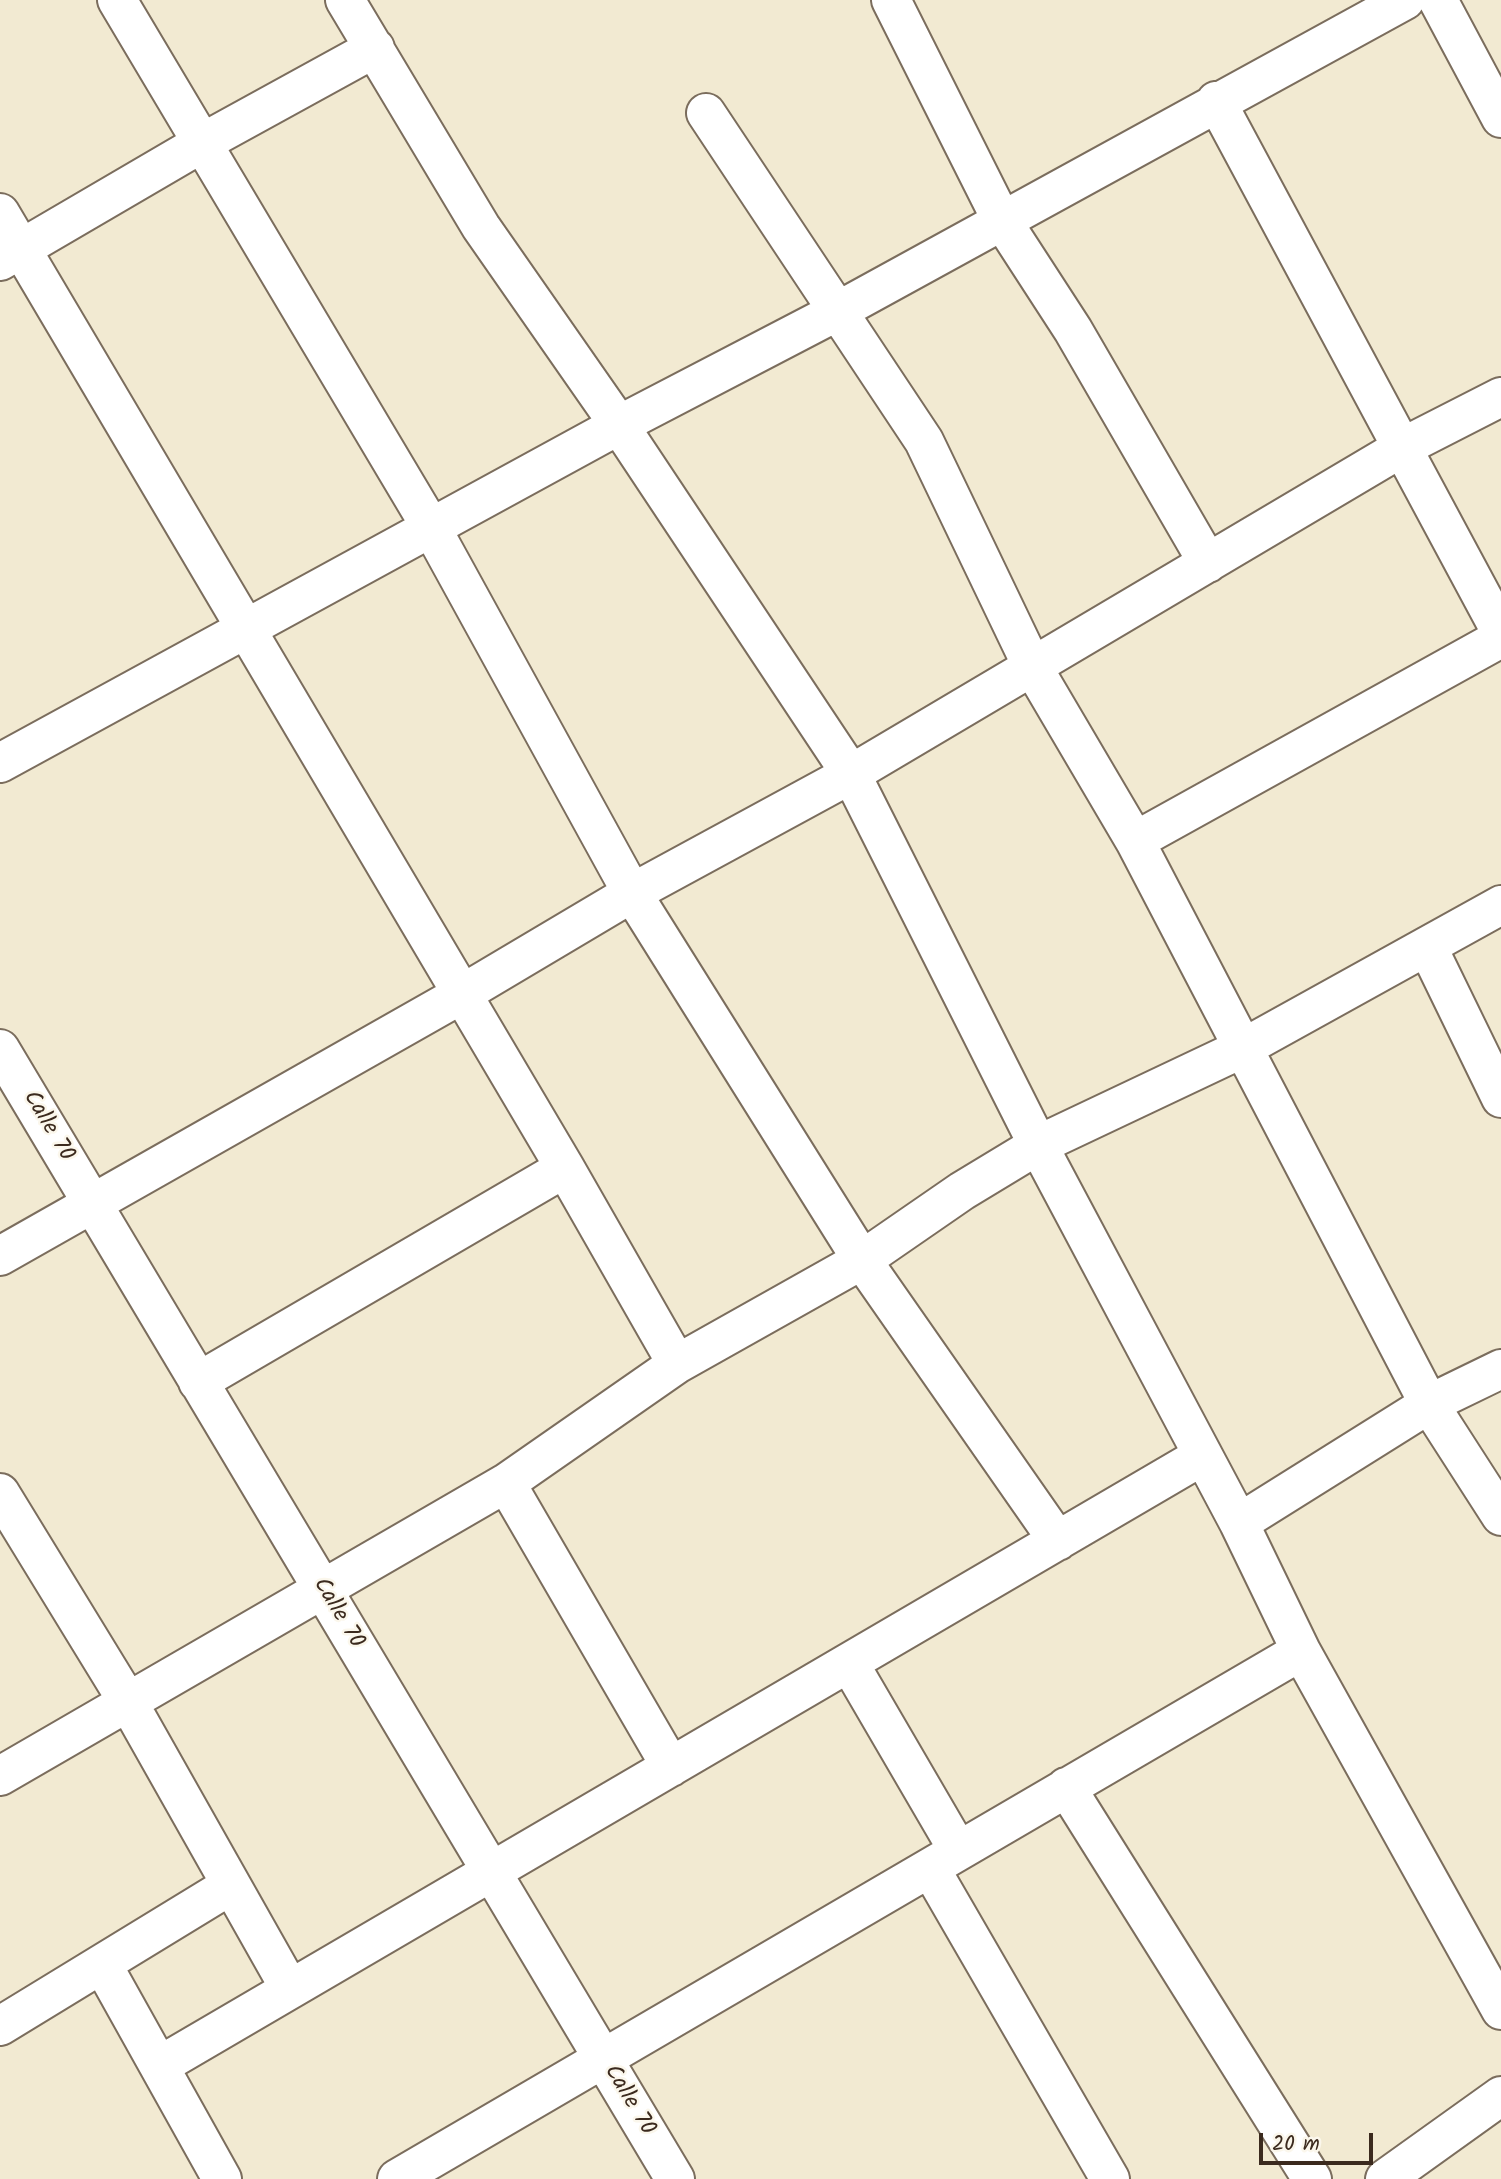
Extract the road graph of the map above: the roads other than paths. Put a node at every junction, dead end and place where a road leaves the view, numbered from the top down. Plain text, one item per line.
1 (117, 0) edge
2 (345, 0) edge
3 (891, 0) edge
4 (1405, 0) edge
5 (1438, 0) edge
6 (1346, 14) edge
7 (375, 48) junction
8 (1216, 101) junction
9 (706, 113) dead end
10 (1501, 118) edge
11 (202, 143) junction
12 (0, 213) edge
13 (1001, 219) junction
14 (11, 255) edge
15 (838, 311) junction
16 (1501, 397) edge
17 (619, 425) junction
18 (1404, 447) junction
19 (432, 529) junction
20 (1208, 563) junction
21 (248, 629) junction
22 (1501, 632) edge
23 (1501, 638) edge
24 (1032, 666) junction
25 (0, 763) edge
26 (851, 774) junction
27 (1135, 841) junction
28 (632, 893) junction
29 (1501, 905) edge
30 (1429, 948) junction
31 (462, 994) junction
32 (1243, 1048) junction
33 (0, 1049) edge
34 (1501, 1098) edge
35 (1038, 1145) junction
36 (565, 1168) junction
37 (93, 1205) junction
38 (0, 1256) edge
39 (862, 1260) junction
40 (677, 1364) junction
41 (1501, 1368) edge
42 (198, 1382) junction
43 (1429, 1404) junction
44 (1202, 1456) junction
45 (506, 1483) junction
46 (0, 1495) edge
47 (1501, 1516) edge
48 (1239, 1523) junction
49 (1058, 1541) junction
50 (322, 1590) junction
51 (1301, 1651) junction
52 (849, 1663) junction
53 (128, 1702) junction
54 (671, 1767) junction
55 (0, 1776) edge
56 (1066, 1787) junction
57 (944, 1859) junction
58 (491, 1871) junction
59 (231, 1885) junction
60 (102, 1964) junction
61 (290, 1989) junction
62 (1501, 2010) edge
63 (0, 2026) edge
64 (603, 2057) junction
65 (159, 2066) junction
66 (1501, 2095) edge
67 (222, 2179) edge
68 (397, 2179) edge
69 (675, 2179) edge
70 (1110, 2179) edge
71 (1312, 2179) edge
72 (1385, 2179) edge

1 - 11 street
2 - 7 street
3 - 13 street
4 - 6 street
5 - 10 street
6 - 8 street
7 - 11 street
7 - 17 street
8 - 13 street
8 - 18 street
9 - 15 street
11 - 14 street
11 - 19 street
12 - 14 street
13 - 15 street
13 - 20 street
14 - 21 street
15 - 17 street
15 - 24 street
16 - 18 street
17 - 19 street
17 - 26 street
18 - 20 street
18 - 22 street
19 - 21 street
19 - 28 street
20 - 24 street
21 - 25 street
21 - 31 street
23 - 27 street
24 - 26 street
24 - 27 street
26 - 28 street
26 - 35 street
27 - 32 street
28 - 31 street
28 - 39 street
29 - 30 street
30 - 32 street
30 - 34 street
31 - 36 street
31 - 37 street
32 - 35 street
32 - 43 street
33 - 37 street, Calle 70
35 - 39 street
35 - 44 street
36 - 40 street
36 - 42 street
37 - 38 street
37 - 42 street, Calle 70
39 - 40 street
39 - 49 street
40 - 45 street
41 - 43 street
42 - 50 street, Calle 70
43 - 47 street
43 - 48 street
44 - 48 street
44 - 49 street
45 - 50 street
45 - 54 street
46 - 53 street
48 - 51 street
49 - 52 street
50 - 53 street
50 - 58 street, Calle 70
51 - 56 street
51 - 62 street
52 - 54 street
52 - 57 street
53 - 55 street
53 - 59 street
54 - 58 street
56 - 57 street
56 - 71 street
57 - 64 street
57 - 70 street
58 - 61 street
58 - 64 street, Calle 70
59 - 60 street
59 - 61 street
60 - 63 street
60 - 65 street
61 - 65 street
64 - 68 street
64 - 69 street, Calle 70
65 - 67 street
66 - 72 street

